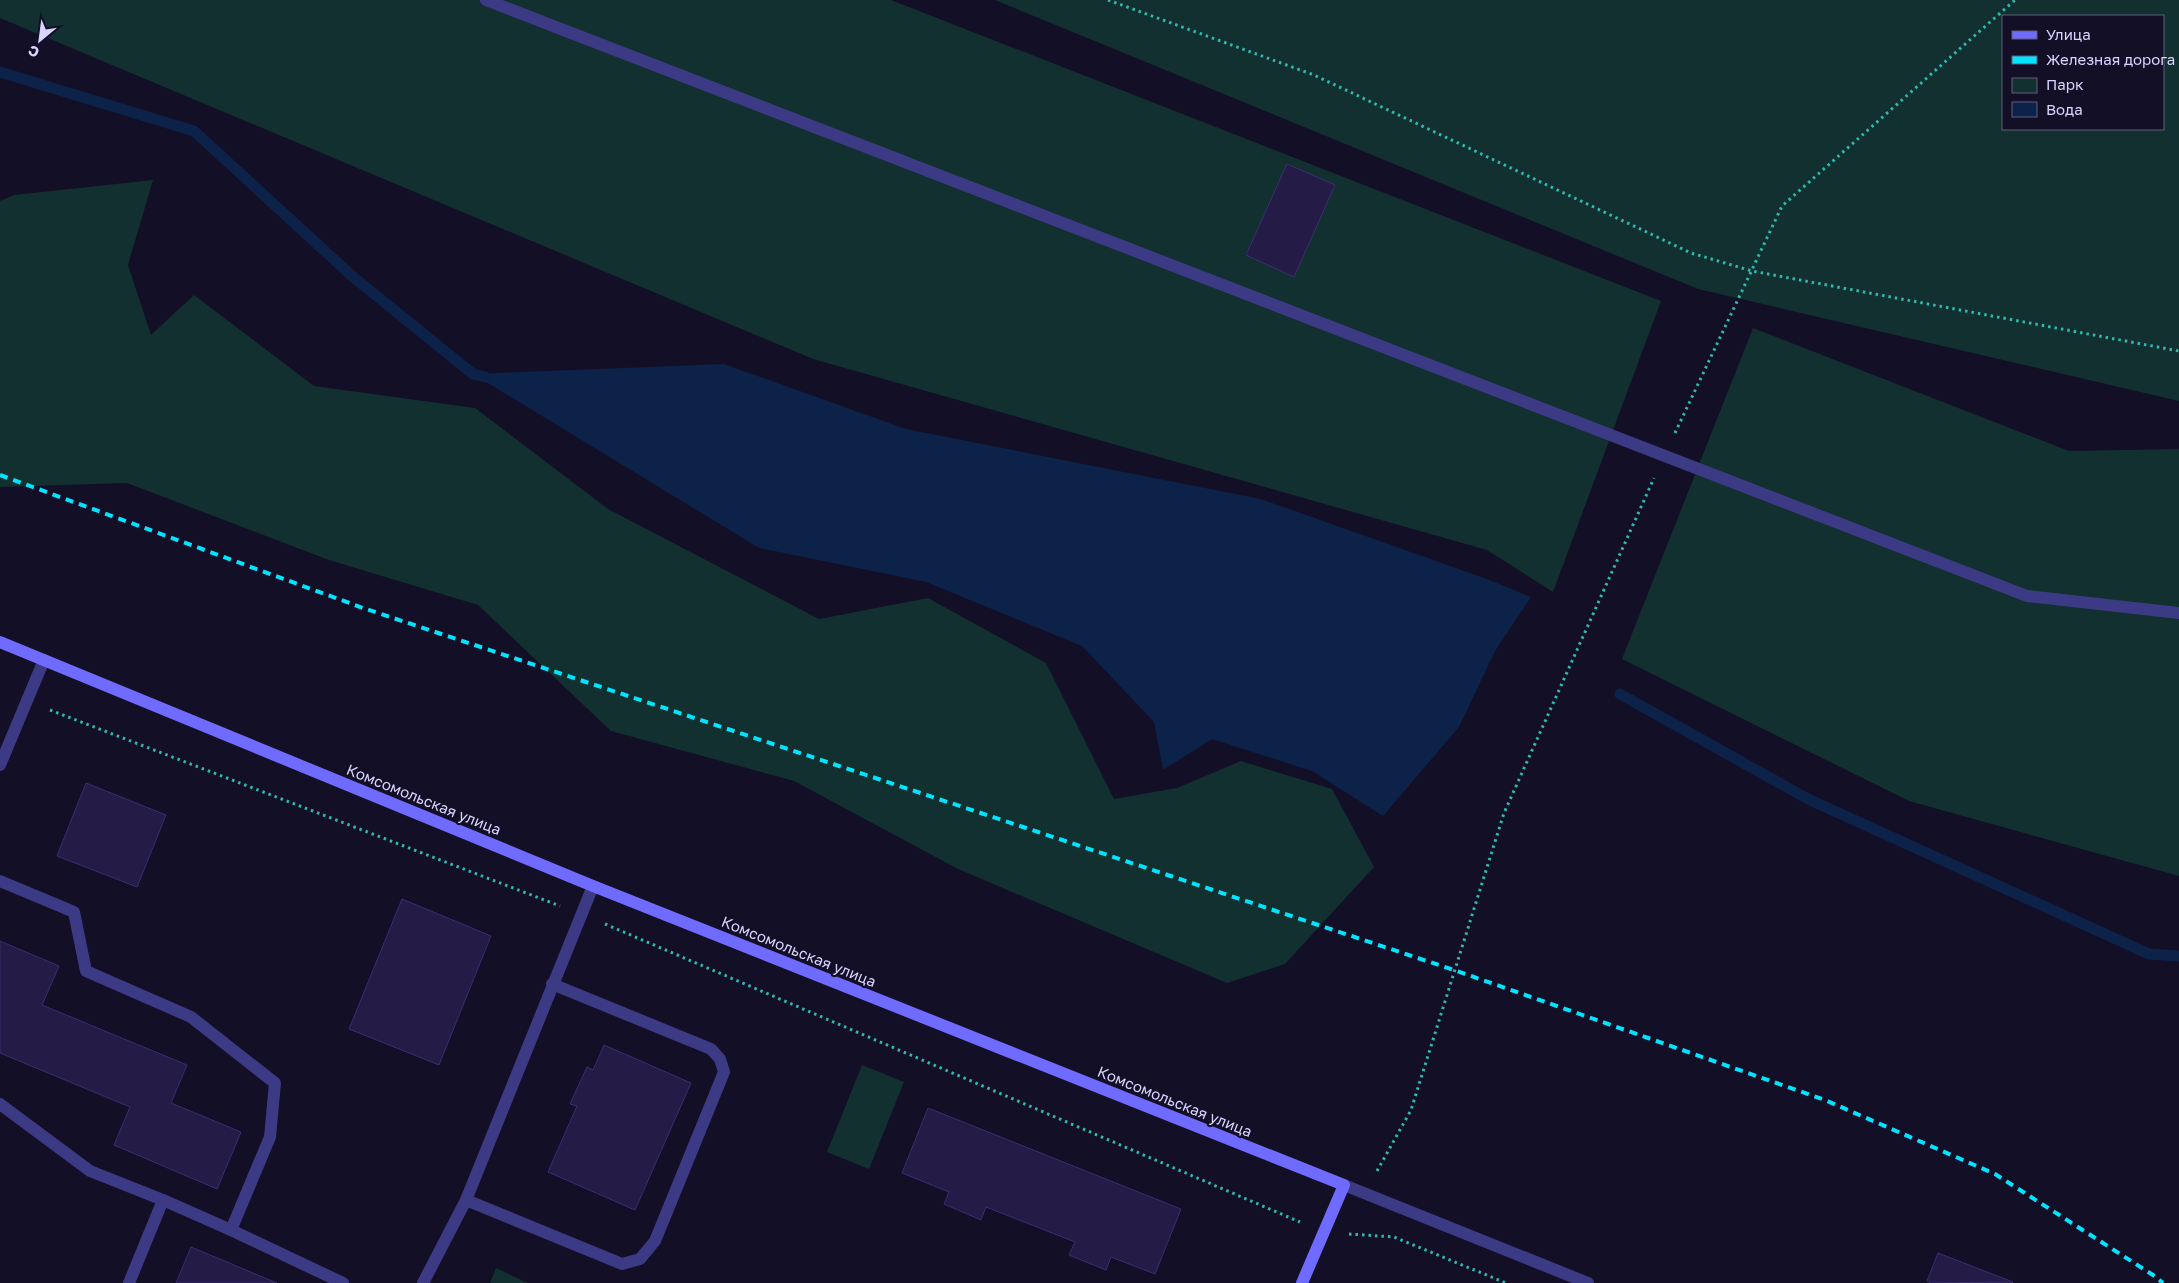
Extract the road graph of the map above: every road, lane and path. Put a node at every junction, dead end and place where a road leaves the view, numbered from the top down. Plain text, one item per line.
1 (486, 0) edge
2 (1108, 0) edge
3 (2015, 0) edge
4 (1752, 271) junction
5 (2179, 351) edge
6 (1664, 456) junction
7 (2179, 613) edge
8 (0, 642) edge
9 (44, 660) junction
10 (26, 701) junction
11 (0, 765) edge
12 (0, 881) edge
13 (593, 886) junction
14 (580, 914) junction
15 (552, 984) junction
16 (0, 1104) edge
17 (1344, 1185) junction
18 (1364, 1193) junction
19 (163, 1200) junction
20 (466, 1200) junction
21 (231, 1230) junction
22 (1323, 1232) junction
23 (129, 1283) edge
24 (343, 1283) edge
25 (423, 1283) edge
26 (1302, 1283) edge
27 (1506, 1283) edge
28 (1588, 1283) edge

1 - 6 street
2 - 4 path
3 - 4 path
4 - 5 path
4 - 6 path
6 - 7 street
6 - 18 path
8 - 9 street, Комсомольская улица
9 - 10 street
9 - 13 street, Комсомольская улица
10 - 11 street
10 - 14 path
12 - 21 street
13 - 14 street
13 - 17 street, Комсомольская улица
14 - 15 street
14 - 22 path
15 - 20 street
15 - 20 street
16 - 19 street
17 - 18 street, Комсомольская улица
17 - 22 street
18 - 28 street, Комсомольская улица
19 - 21 street
19 - 23 street
20 - 25 street
21 - 24 street
22 - 26 street
22 - 27 path

